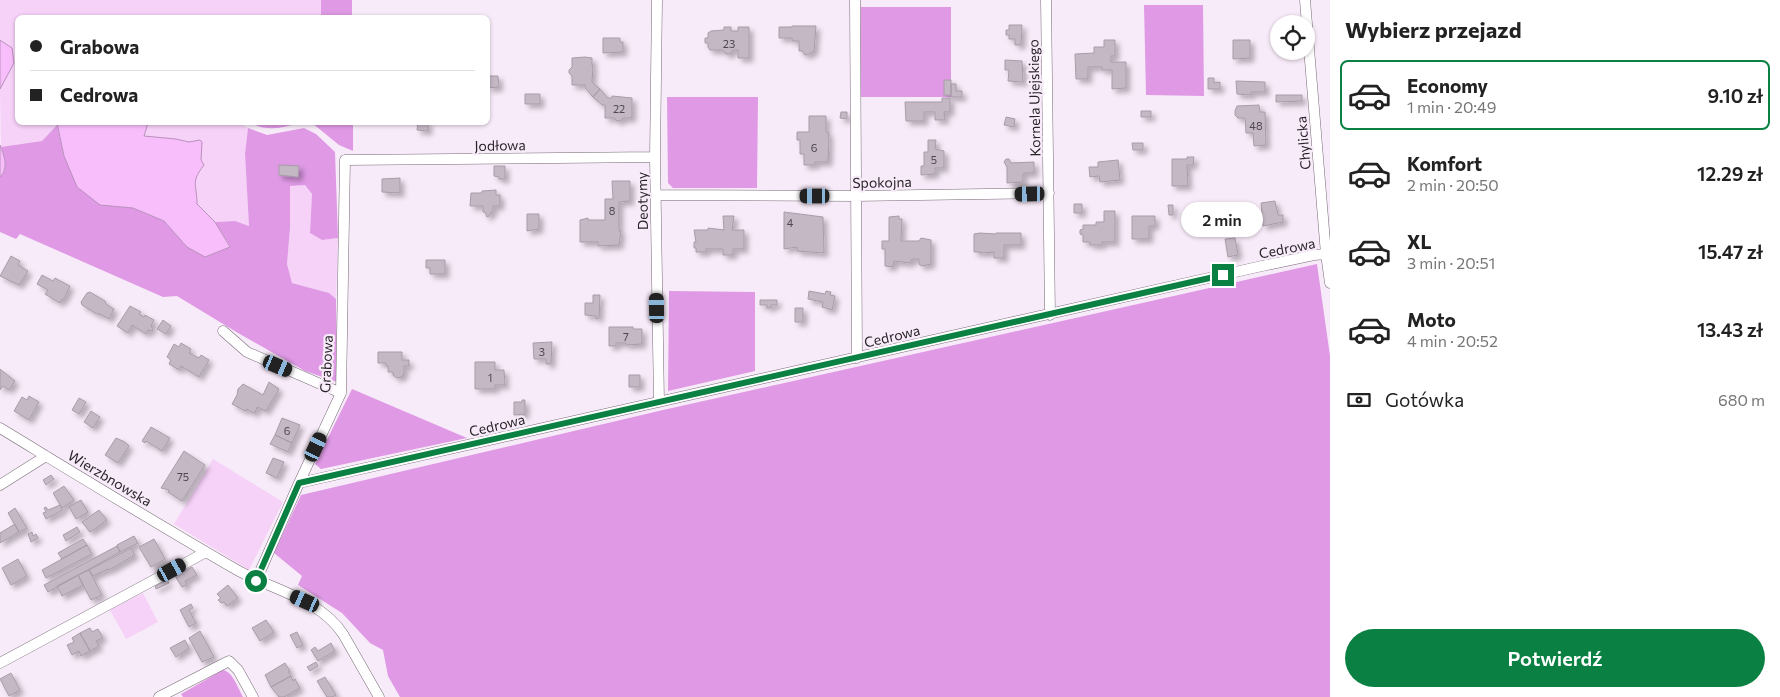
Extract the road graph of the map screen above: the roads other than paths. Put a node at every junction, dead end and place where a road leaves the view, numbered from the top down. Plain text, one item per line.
1 (657, 0) edge
2 (855, 0) edge
3 (1046, 0) edge
4 (1305, 0) edge
5 (655, 157) junction
6 (345, 160) joint
7 (1049, 193) junction
8 (656, 195) junction
9 (855, 196) junction
10 (1327, 248) edge
11 (1330, 283) edge
12 (1050, 315) junction
13 (223, 331) dead end
14 (857, 358) junction
15 (341, 393) junction
16 (659, 402) junction
17 (0, 428) edge
18 (46, 456) junction
19 (299, 483) junction
20 (0, 485) edge
21 (206, 552) junction
22 (256, 581) junction
23 (0, 663) edge
24 (159, 697) edge
25 (253, 697) edge
26 (379, 697) edge

1 - 5 street, Deotymy
2 - 9 street
3 - 7 street, Kornela Ujejskiego
4 - 10 street, Chylicka
5 - 6 street, Jodłowa
5 - 8 street, Deotymy
6 - 15 street, Grabowa
7 - 9 street, Spokojna
7 - 12 street, Kornela Ujejskiego
8 - 9 street, Spokojna
8 - 16 street, Deotymy
9 - 14 street
10 - 11 street, Chylicka
10 - 12 street, Cedrowa
12 - 14 street, Cedrowa
13 - 15 street
14 - 16 street, Cedrowa
15 - 19 street, Grabowa
16 - 19 street, Cedrowa
17 - 18 street, Wierzbnowska
18 - 20 street
18 - 21 street, Wierzbnowska
19 - 22 street, Grabowa
21 - 22 street, Wierzbnowska
21 - 23 street
22 - 26 street, Wierzbnowska
24 - 25 street

